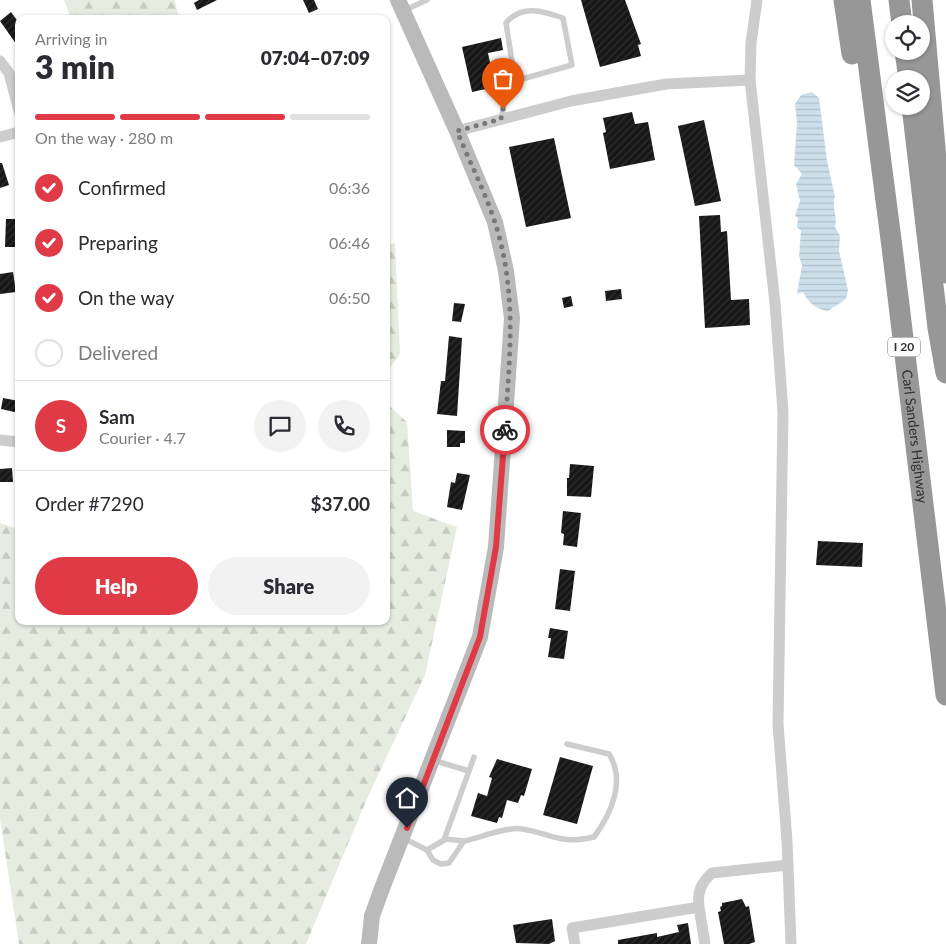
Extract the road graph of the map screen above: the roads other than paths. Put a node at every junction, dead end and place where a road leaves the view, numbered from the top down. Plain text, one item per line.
1 (427, 0) edge
2 (757, 0) edge
3 (844, 0) edge
4 (860, 0) edge
5 (899, 0) edge
6 (922, 0) edge
7 (401, 5) edge
8 (901, 15) edge
9 (0, 61) edge
10 (750, 80) junction
11 (515, 82) junction
12 (15, 96) edge
13 (913, 115) edge
14 (501, 119) junction
15 (457, 131) junction
16 (15, 133) edge
17 (0, 137) edge
18 (892, 247) junction
19 (946, 273) edge
20 (946, 373) edge
21 (0, 440) edge
22 (15, 442) edge
23 (946, 695) edge
24 (567, 744) dead end
25 (474, 757) dead end
26 (433, 760) junction
27 (469, 771) junction
28 (403, 838) junction
29 (444, 840) junction
30 (464, 841) junction
31 (427, 850) junction
32 (788, 865) junction
33 (699, 907) junction
34 (369, 944) edge
35 (575, 944) edge
36 (705, 944) edge
37 (791, 944) edge

1 - 7 lane
2 - 10 street
3 - 18 highway
4 - 18 highway, Carl Sanders Highway / I 20
5 - 8 highway
6 - 19 highway
7 - 15 main road
9 - 12 street
10 - 14 street
10 - 32 street
11 - 11 lane
11 - 14 lane
13 - 20 highway, I 20
14 - 15 street
15 - 26 main road
16 - 17 street
18 - 23 highway, Carl Sanders Highway / I 20
21 - 22 street
24 - 30 lane
25 - 27 lane
26 - 27 lane
26 - 28 main road
27 - 29 lane
28 - 31 lane
28 - 34 main road
29 - 30 lane
29 - 31 lane
30 - 31 lane
32 - 33 street
32 - 37 street
33 - 35 street
33 - 36 street

